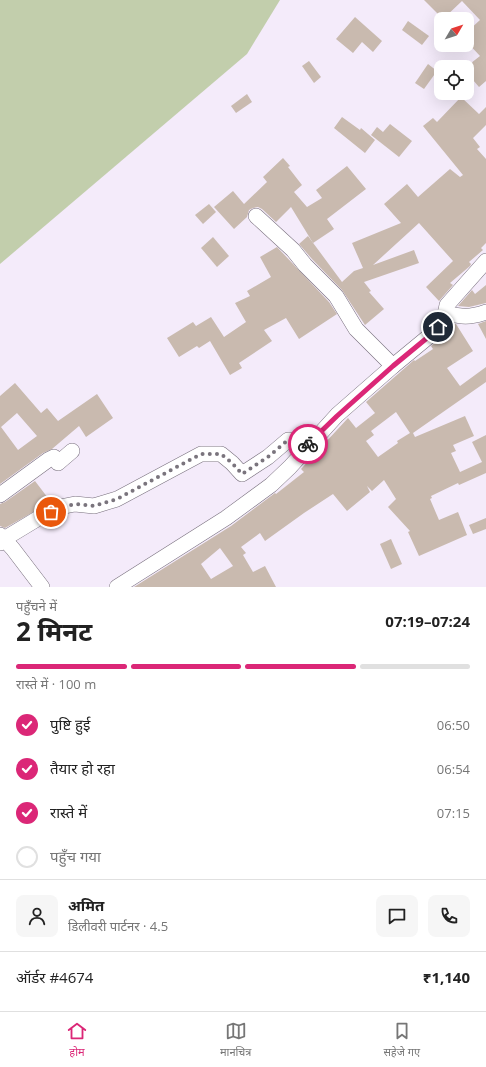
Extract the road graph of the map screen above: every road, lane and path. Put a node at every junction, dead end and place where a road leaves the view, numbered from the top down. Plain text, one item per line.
1 (256, 216) dead end
2 (486, 261) edge
3 (486, 312) edge
4 (445, 313) junction
5 (393, 366) junction
6 (309, 445) junction
7 (72, 451) dead end
8 (0, 495) edge
9 (1, 539) edge
10 (42, 587) edge
11 (117, 587) edge

1 - 5 street
2 - 4 street
3 - 4 street
4 - 5 street
5 - 6 street
6 - 9 street
6 - 11 street
7 - 8 street
9 - 10 street

